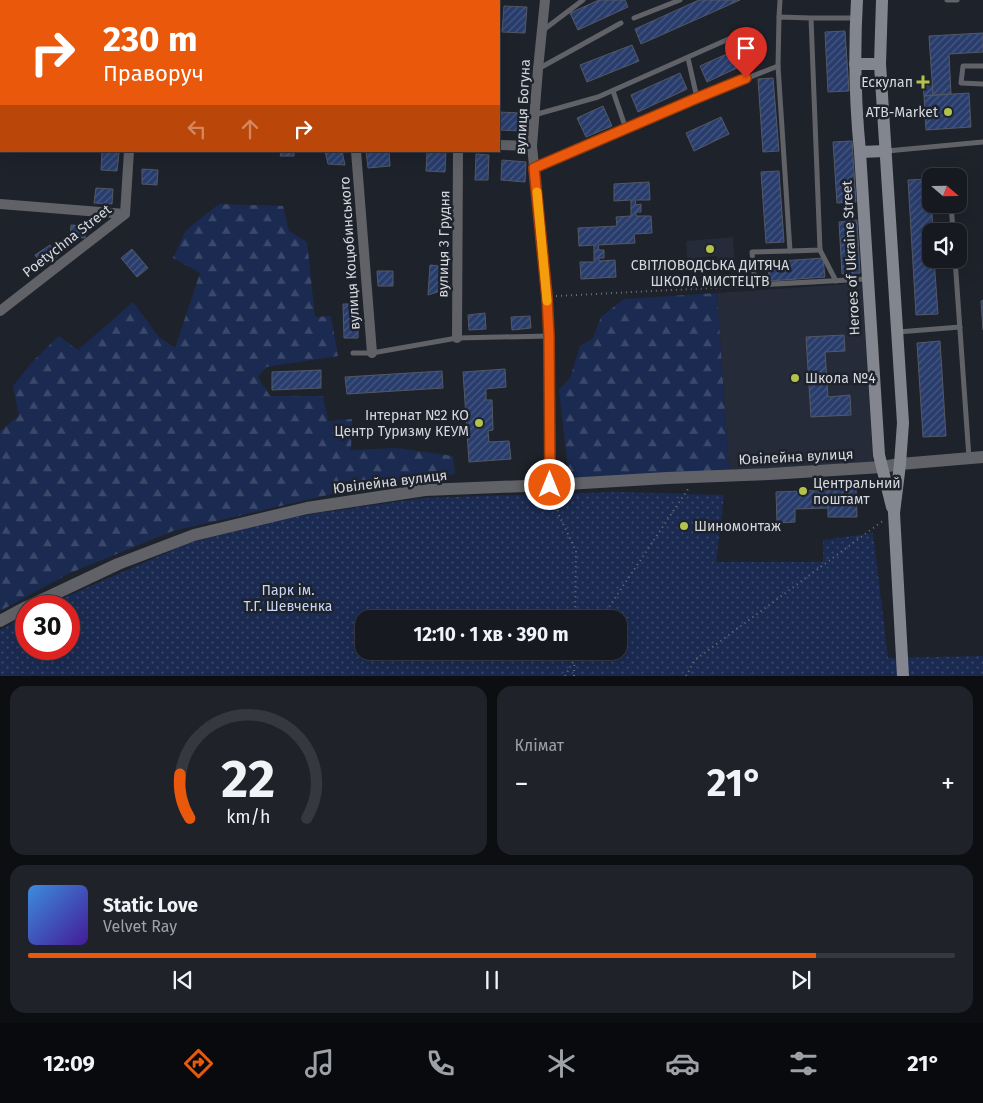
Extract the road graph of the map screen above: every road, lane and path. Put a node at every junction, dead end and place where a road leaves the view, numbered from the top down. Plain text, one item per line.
1 (545, 0) edge
2 (583, 0) edge
3 (680, 0) edge
4 (780, 0) edge
5 (857, 0) edge
6 (882, 0) edge
7 (947, 0) edge
8 (957, 0) edge
9 (779, 17) junction
10 (634, 18) dead end
11 (811, 18) junction
12 (856, 18) junction
13 (621, 23) dead end
14 (749, 30) dead end
15 (542, 31) junction
16 (688, 58) junction
17 (855, 64) junction
18 (880, 64) junction
19 (778, 66) junction
20 (983, 66) edge
21 (538, 70) junction
22 (983, 84) edge
23 (613, 91) junction
24 (697, 98) junction
25 (534, 115) junction
26 (626, 129) junction
27 (983, 142) edge
28 (500, 145) edge
29 (532, 146) junction
30 (886, 151) junction
31 (129, 152) edge
32 (356, 152) edge
33 (458, 152) edge
34 (860, 152) junction
35 (534, 168) junction
36 (0, 204) edge
37 (125, 214) junction
38 (820, 250) junction
39 (790, 251) junction
40 (956, 268) edge
41 (867, 279) junction
42 (836, 281) junction
43 (755, 285) junction
44 (547, 297) junction
45 (0, 311) edge
46 (960, 327) junction
47 (896, 332) junction
48 (549, 336) junction
49 (457, 338) junction
50 (352, 353) dead end
51 (372, 353) junction
52 (983, 457) edge
53 (969, 459) junction
54 (900, 464) junction
55 (882, 467) junction
56 (696, 476) junction
57 (550, 485) junction
58 (894, 513) junction
59 (53, 595) edge
60 (575, 610) edge
61 (607, 610) edge
62 (15, 614) edge
63 (0, 621) edge
64 (573, 660) edge
65 (574, 660) edge
66 (565, 676) edge
67 (574, 676) edge
68 (686, 676) edge
69 (903, 676) edge

1 - 15 street, вулиця Богуна
2 - 15 lane
3 - 10 lane
4 - 9 lane
5 - 12 main road, Heroes of Ukraine Street
6 - 18 main road, Heroes of Ukraine Street
7 - 8 lane
9 - 11 lane
9 - 19 lane
11 - 12 lane
11 - 38 lane
12 - 17 main road, Heroes of Ukraine Street
13 - 21 lane
14 - 16 lane
15 - 21 street, вулиця Богуна
16 - 23 lane
16 - 24 lane
17 - 18 main road
17 - 34 main road, Heroes of Ukraine Street
18 - 30 main road, Heroes of Ukraine Street
19 - 24 lane
19 - 39 lane
20 - 22 lane
21 - 25 street, вулиця Богуна
23 - 25 lane
23 - 26 lane
24 - 26 lane
25 - 29 street, вулиця Богуна
26 - 35 lane
27 - 30 lane
28 - 29 street
29 - 35 street, вулиця Богуна
30 - 34 main road
30 - 47 main road, Heroes of Ukraine Street
31 - 37 street, Poetychna Street
32 - 51 street, вулиця Коцюбинського
33 - 49 street, вулиця 3 Грудня
34 - 41 main road, Heroes of Ukraine Street
35 - 44 street, вулиця Богуна
36 - 37 street
37 - 45 street, Poetychna Street
38 - 39 lane
38 - 42 lane
39 - 43 lane
40 - 46 lane
41 - 42 lane
41 - 55 main road, Heroes of Ukraine Street
42 - 43 lane
43 - 44 path
44 - 48 street, вулиця Богуна
46 - 47 lane
46 - 53 lane
47 - 54 main road, Heroes of Ukraine Street
48 - 49 lane
48 - 57 street, вулиця Богуна
49 - 51 lane
50 - 51 lane
52 - 53 street, Ювілейна вулиця
53 - 54 street, Ювілейна вулиця
54 - 55 street, Ювілейна вулиця
54 - 58 main road, Heroes of Ukraine Street
55 - 56 street, Ювілейна вулиця
55 - 58 main road, Heroes of Ukraine Street
56 - 57 street, Ювілейна вулиця
56 - 61 path
57 - 59 street, Ювілейна вулиця
57 - 60 path
58 - 68 path
58 - 69 main road, Heroes of Ukraine Street
62 - 63 street, Ювілейна вулиця
64 - 66 path
65 - 67 path

